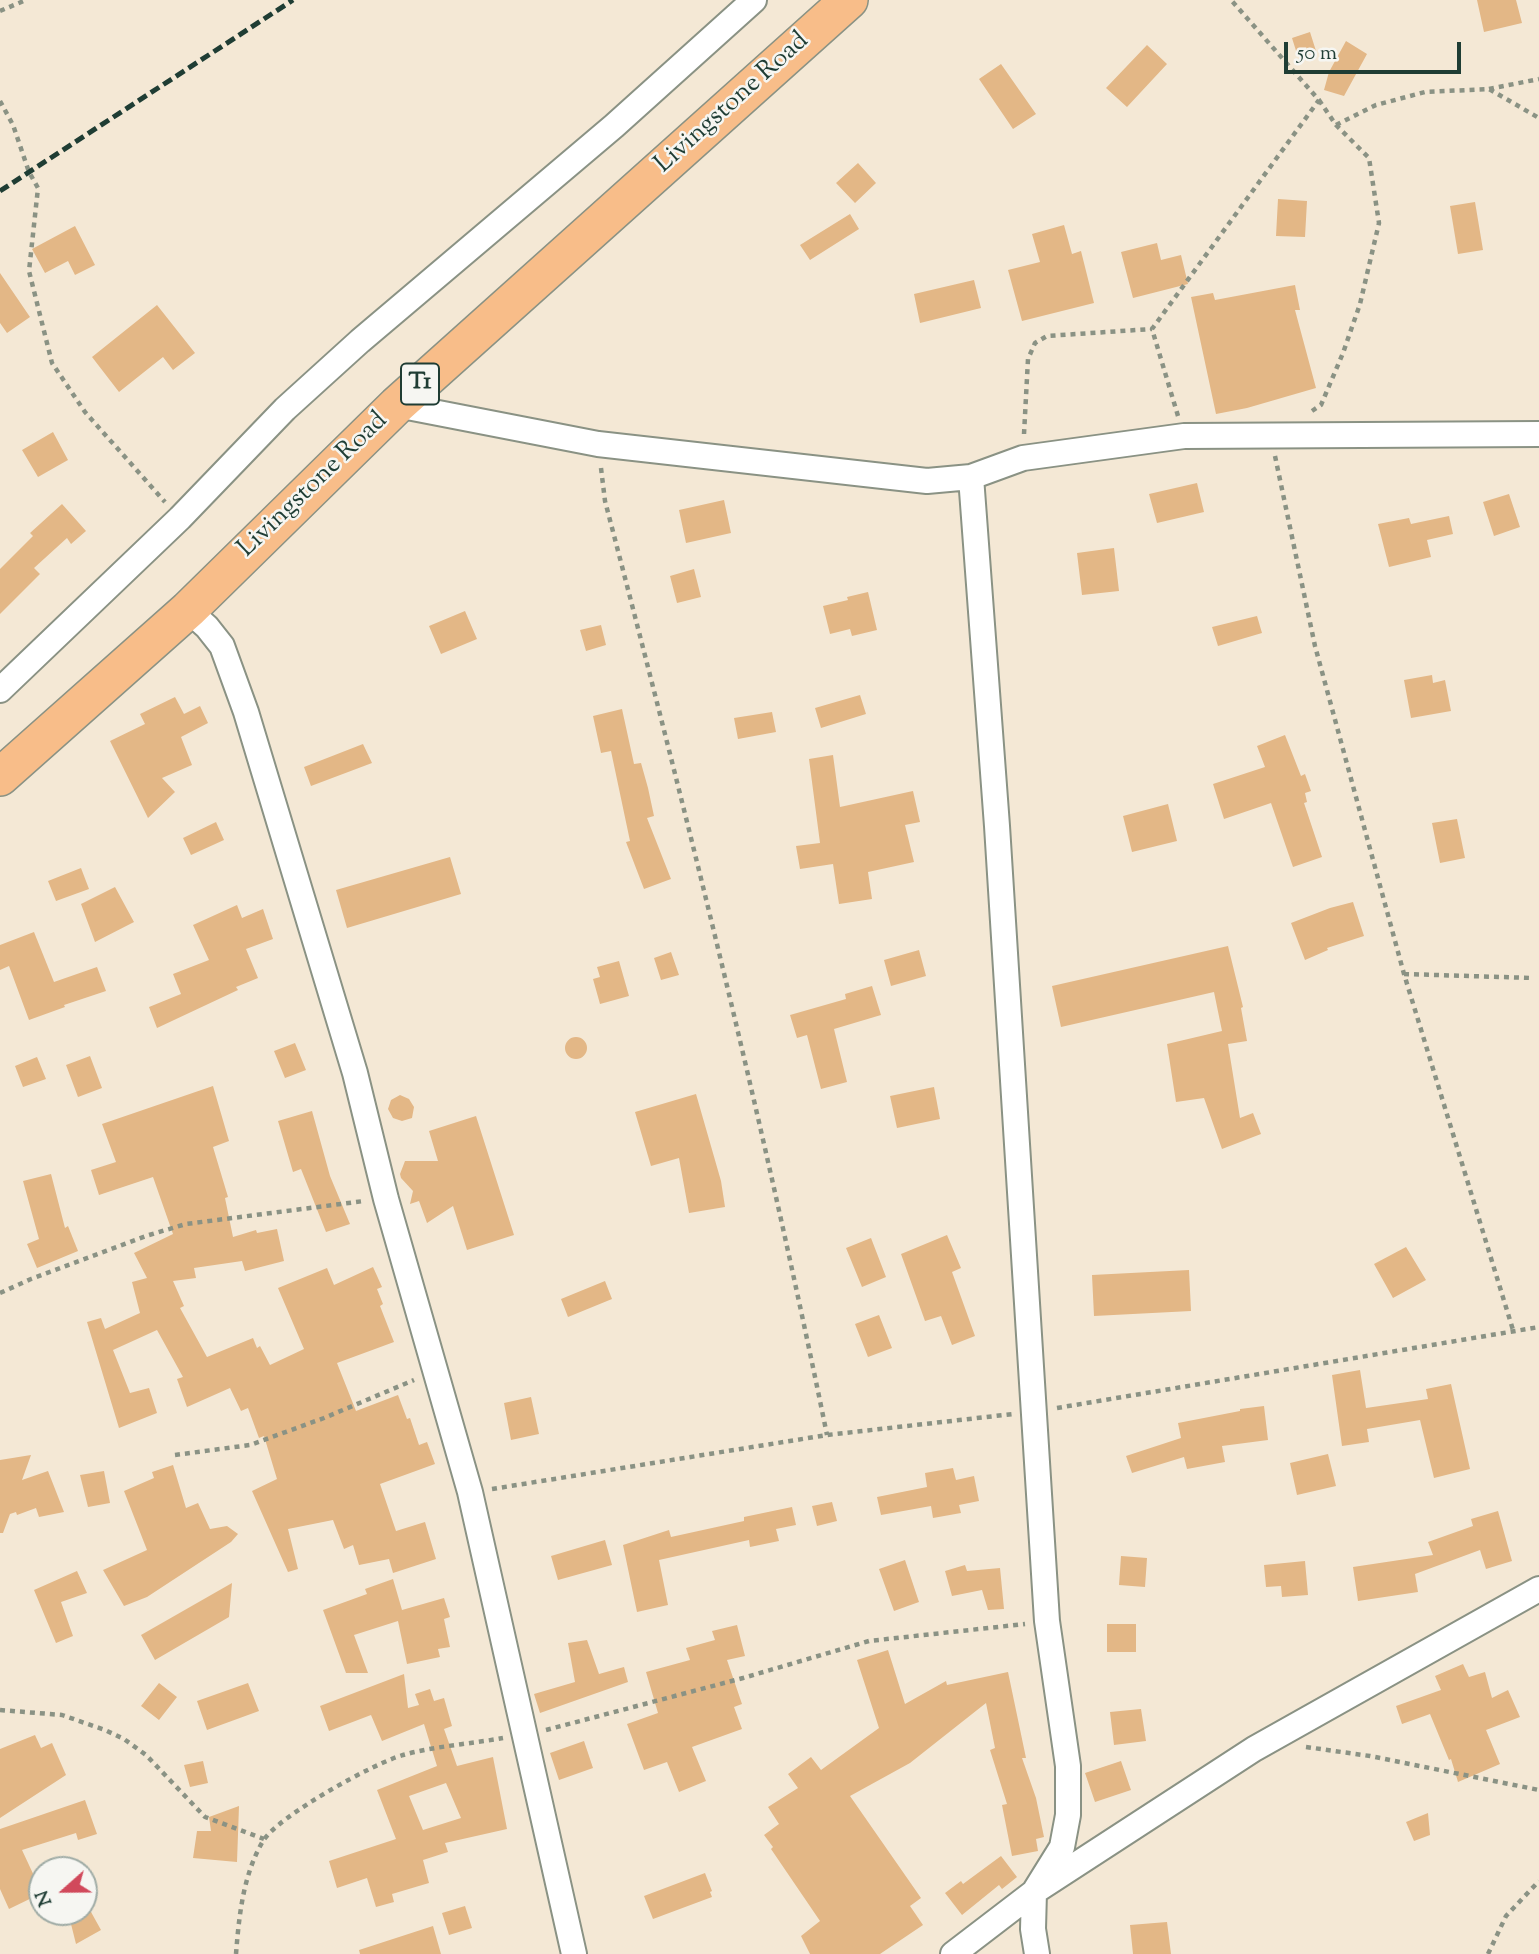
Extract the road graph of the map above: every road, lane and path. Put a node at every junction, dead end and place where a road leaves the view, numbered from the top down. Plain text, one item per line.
1 (26, 0) edge
2 (754, 0) edge
3 (849, 0) edge
4 (1231, 0) edge
5 (0, 11) edge
6 (1539, 79) edge
7 (1489, 89) junction
8 (1319, 100) junction
9 (0, 101) edge
10 (1539, 118) edge
11 (1336, 125) junction
12 (1152, 329) junction
13 (397, 405) junction
14 (1311, 412) dead end
15 (1539, 434) edge
16 (1184, 436) junction
17 (1271, 436) junction
18 (598, 444) junction
19 (1023, 458) junction
20 (971, 477) junction
21 (180, 518) junction
22 (188, 610) junction
23 (0, 690) edge
24 (0, 777) edge
25 (1404, 974) junction
26 (1533, 978) dead end
27 (386, 1199) junction
28 (0, 1293) edge
29 (1539, 1327) edge
30 (1513, 1330) junction
31 (434, 1372) junction
32 (1032, 1412) junction
33 (827, 1435) junction
34 (175, 1455) dead end
35 (470, 1492) junction
36 (1539, 1588) edge
37 (1046, 1621) junction
38 (0, 1710) edge
39 (526, 1735) junction
40 (1299, 1747) dead end
41 (1539, 1790) edge
42 (264, 1839) junction
43 (1539, 1881) edge
44 (1034, 1892) junction
45 (236, 1954) edge
46 (574, 1954) edge
47 (953, 1954) edge
48 (1037, 1954) edge
49 (1488, 1954) edge

1 - 5 path
2 - 21 street
3 - 13 highway, Livingstone Road / T1
4 - 8 path
6 - 7 path
7 - 10 path
7 - 11 path
8 - 11 path
8 - 12 path
9 - 21 path
11 - 14 path
12 - 16 path
12 - 19 path
13 - 18 street
13 - 22 highway, Livingstone Road / T1
15 - 17 street
16 - 17 street
16 - 19 street
17 - 25 path
18 - 20 street
18 - 33 path
19 - 20 street
20 - 32 street
21 - 23 street
22 - 24 highway, Livingstone Road / T1
22 - 27 street
25 - 26 path
25 - 30 path
27 - 28 path
27 - 31 street
29 - 30 path
30 - 32 path
31 - 34 path
31 - 35 street
32 - 33 path
32 - 37 street
33 - 35 path
35 - 39 street
36 - 44 street
37 - 39 path
37 - 44 street
38 - 42 path
39 - 42 path
39 - 46 street
40 - 41 path
42 - 45 path
43 - 49 path
44 - 47 street
44 - 48 street

